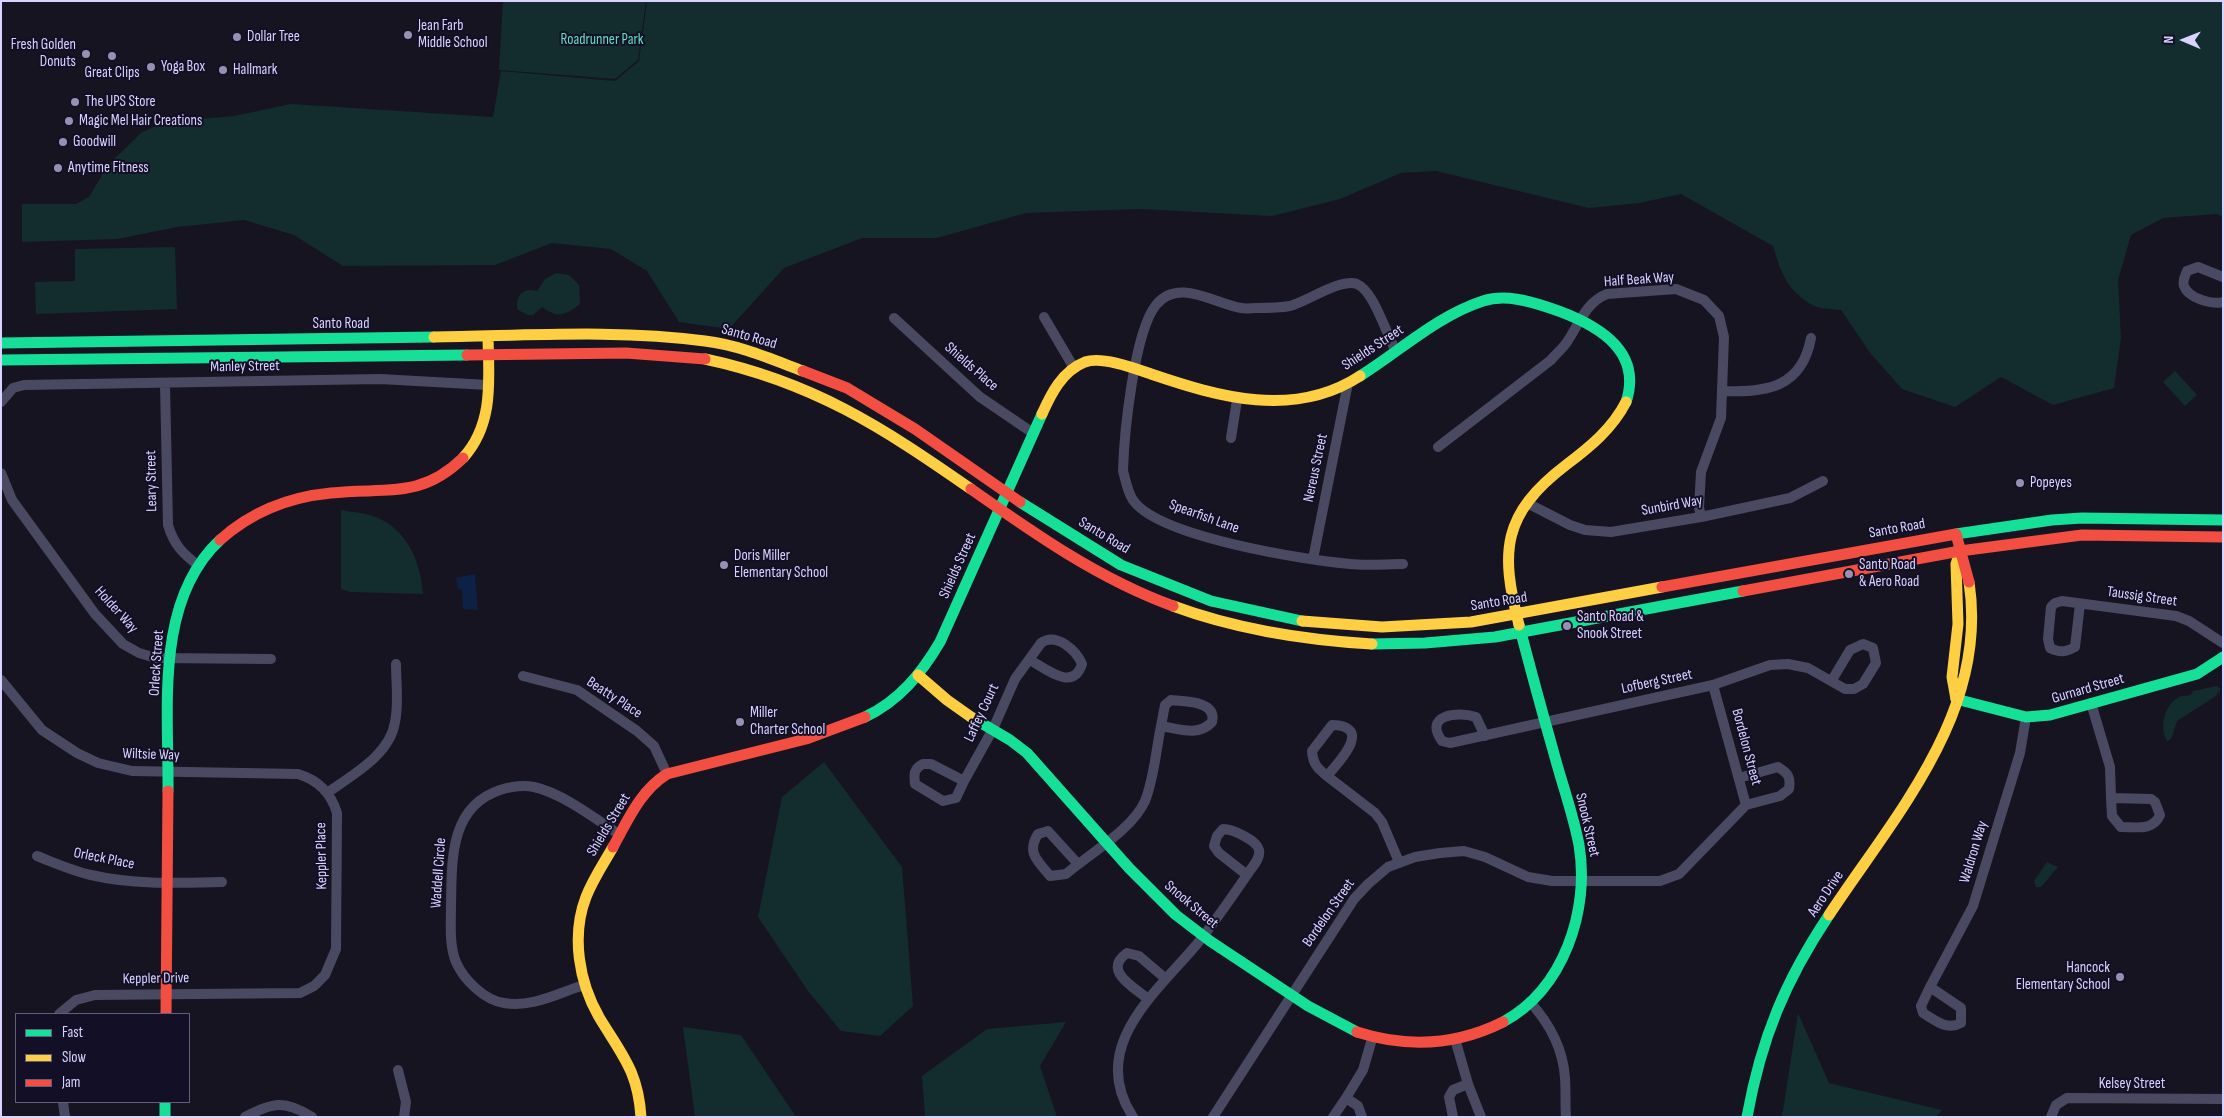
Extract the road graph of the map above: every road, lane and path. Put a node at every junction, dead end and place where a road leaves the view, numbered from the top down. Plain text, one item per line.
1 (2223, 277) edge
2 (2222, 303) edge
3 (1044, 317) dead end
4 (894, 318) dead end
5 (1581, 319) junction
6 (488, 338) junction
7 (1811, 338) dead end
8 (1, 343) edge
9 (1396, 351) junction
10 (488, 356) junction
11 (1, 360) edge
12 (1134, 367) junction
13 (1074, 368) junction
14 (1348, 383) junction
15 (165, 384) junction
16 (488, 385) junction
17 (1723, 391) junction
18 (3, 398) edge
19 (1237, 400) junction
20 (1033, 433) junction
21 (1232, 438) dead end
22 (1438, 448) dead end
23 (1, 473) edge
24 (1823, 481) dead end
25 (1007, 493) junction
26 (1527, 503) junction
27 (1000, 509) junction
28 (1701, 517) junction
29 (2223, 520) edge
30 (1956, 534) junction
31 (2223, 537) edge
32 (1960, 552) junction
33 (1312, 558) junction
34 (1403, 564) dead end
35 (199, 566) junction
36 (2080, 604) junction
37 (1517, 614) junction
38 (1521, 632) junction
39 (2223, 643) edge
40 (2223, 657) edge
41 (169, 658) junction
42 (271, 659) dead end
43 (1030, 660) junction
44 (396, 664) dead end
45 (918, 675) junction
46 (523, 676) dead end
47 (1, 680) edge
48 (1832, 680) junction
49 (1713, 685) junction
50 (1956, 699) junction
51 (2091, 704) junction
52 (2026, 717) junction
53 (1544, 721) junction
54 (1161, 726) junction
55 (993, 729) junction
56 (1485, 736) junction
57 (168, 771) junction
58 (667, 774) junction
59 (1327, 776) junction
60 (1739, 778) junction
61 (964, 781) junction
62 (328, 793) junction
63 (2112, 798) junction
64 (1746, 805) junction
65 (620, 835) junction
66 (1106, 842) junction
67 (37, 856) dead end
68 (1399, 862) junction
69 (1078, 864) junction
70 (1247, 875) junction
71 (1582, 881) junction
72 (167, 882) junction
73 (222, 882) dead end
74 (1203, 936) junction
75 (1166, 979) junction
76 (584, 985) junction
77 (1930, 987) dead end
78 (259, 993) joint
79 (166, 994) junction
80 (1291, 995) junction
81 (1148, 999) junction
82 (1530, 1002) junction
83 (59, 1013) edge
84 (166, 1013) edge
85 (1372, 1039) junction
86 (1455, 1039) junction
87 (398, 1070) dead end
88 (1468, 1084) junction
89 (1346, 1098) junction
90 (2223, 1099) edge
91 (63, 1103) edge
92 (164, 1103) edge
93 (65, 1117) edge
94 (166, 1117) edge
95 (245, 1117) edge
96 (312, 1117) edge
97 (404, 1117) edge
98 (642, 1117) edge
99 (1133, 1117) edge
100 (1213, 1117) edge
101 (1333, 1117) edge
102 (1362, 1117) edge
103 (1453, 1117) edge
104 (1481, 1117) edge
105 (1566, 1117) edge
106 (1747, 1117) edge
107 (2050, 1117) edge

1 - 2 street
3 - 13 street
4 - 20 street, Shields Place
5 - 9 main road, Shields Street
5 - 17 street, Half Beak Way
5 - 22 street, Half Beak Way
5 - 26 main road, Snook Street
6 - 8 main road, Santo Road
6 - 10 main road, Orleck Street
6 - 25 main road, Santo Road
7 - 17 street
9 - 12 street, Spearfish Lane
9 - 14 main road, Shields Street
10 - 11 main road
10 - 16 main road, Orleck Street
10 - 27 main road
12 - 13 main road, Shields Street
12 - 19 main road, Shields Street
12 - 33 street, Spearfish Lane
13 - 20 main road, Shields Street
14 - 19 main road, Shields Street
14 - 33 street, Nereus Street
15 - 16 street, Manley Street
15 - 18 street, Manley Street
15 - 35 street, Leary Street
16 - 35 main road, Orleck Street
17 - 28 street, Half Beak Way
19 - 21 street
20 - 25 main road, Shields Street
23 - 41 street, Holder Way
24 - 28 street, Sunbird Way
25 - 27 main road, Shields Street
25 - 37 main road, Santo Road
26 - 28 street, Sunbird Way
26 - 37 main road, Snook Street
27 - 38 main road
27 - 45 main road, Shields Street
29 - 30 main road, Santo Road
30 - 32 main road, Aero Drive
30 - 37 main road, Santo Road
31 - 32 main road
32 - 38 main road
32 - 50 main road, Aero Drive
33 - 34 street, Spearfish Lane
35 - 41 main road, Orleck Street
36 - 36 street, Taussig Street
36 - 39 street, Taussig Street
37 - 38 main road, Snook Street
38 - 53 main road, Snook Street
40 - 51 main road, Gurnard Street
41 - 42 street, Holder Way
41 - 57 main road, Orleck Street
43 - 43 street, Laffey Court
43 - 55 street, Laffey Court
44 - 62 street
45 - 55 main road, Snook Street
45 - 58 main road, Shields Street
46 - 58 street, Beatty Place
47 - 57 street, Wiltsie Way
48 - 48 street, Lofberg Street
48 - 49 street, Lofberg Street
49 - 53 street, Lofberg Street
49 - 60 street, Bordelon Street
50 - 52 main road, Gurnard Street
50 - 106 main road, Aero Drive
51 - 52 main road, Gurnard Street
51 - 63 street
52 - 77 street, Waldron Way
53 - 56 street, Lofberg Street
53 - 71 main road, Snook Street
54 - 54 street
54 - 66 street
55 - 61 street, Laffey Court
55 - 66 main road, Snook Street
56 - 56 street, Lofberg Street
57 - 62 street, Wiltsie Way
57 - 72 main road, Orleck Street
58 - 65 main road, Shields Street
59 - 59 street
59 - 68 street
60 - 64 street, Bordelon Street
60 - 64 street
61 - 61 street, Laffey Court
62 - 78 street, Keppler Place
63 - 63 street
64 - 71 street, Bordelon Street
65 - 76 main road, Shields Street
65 - 76 street, Waddell Circle
66 - 69 street
66 - 74 main road, Snook Street
67 - 72 street, Orleck Place
68 - 71 street, Bordelon Street
68 - 80 street, Bordelon Street
69 - 69 street
70 - 70 street
70 - 74 street
71 - 82 main road, Snook Street
72 - 73 street, Orleck Place
72 - 79 main road, Orleck Street
74 - 75 street
74 - 80 main road, Snook Street
75 - 81 street
75 - 81 street
76 - 98 main road, Shields Street
78 - 79 street, Keppler Drive
79 - 83 street, Keppler Drive
79 - 84 main road, Orleck Street
80 - 85 main road, Snook Street
80 - 100 street, Bordelon Street
81 - 99 street
82 - 86 main road, Snook Street
82 - 105 street
85 - 86 main road, Snook Street
85 - 89 street
86 - 88 street
87 - 97 street
88 - 103 street
88 - 104 street
89 - 101 street
89 - 102 street
90 - 107 street, Kelsey Street
91 - 93 street
92 - 94 main road
95 - 96 street

